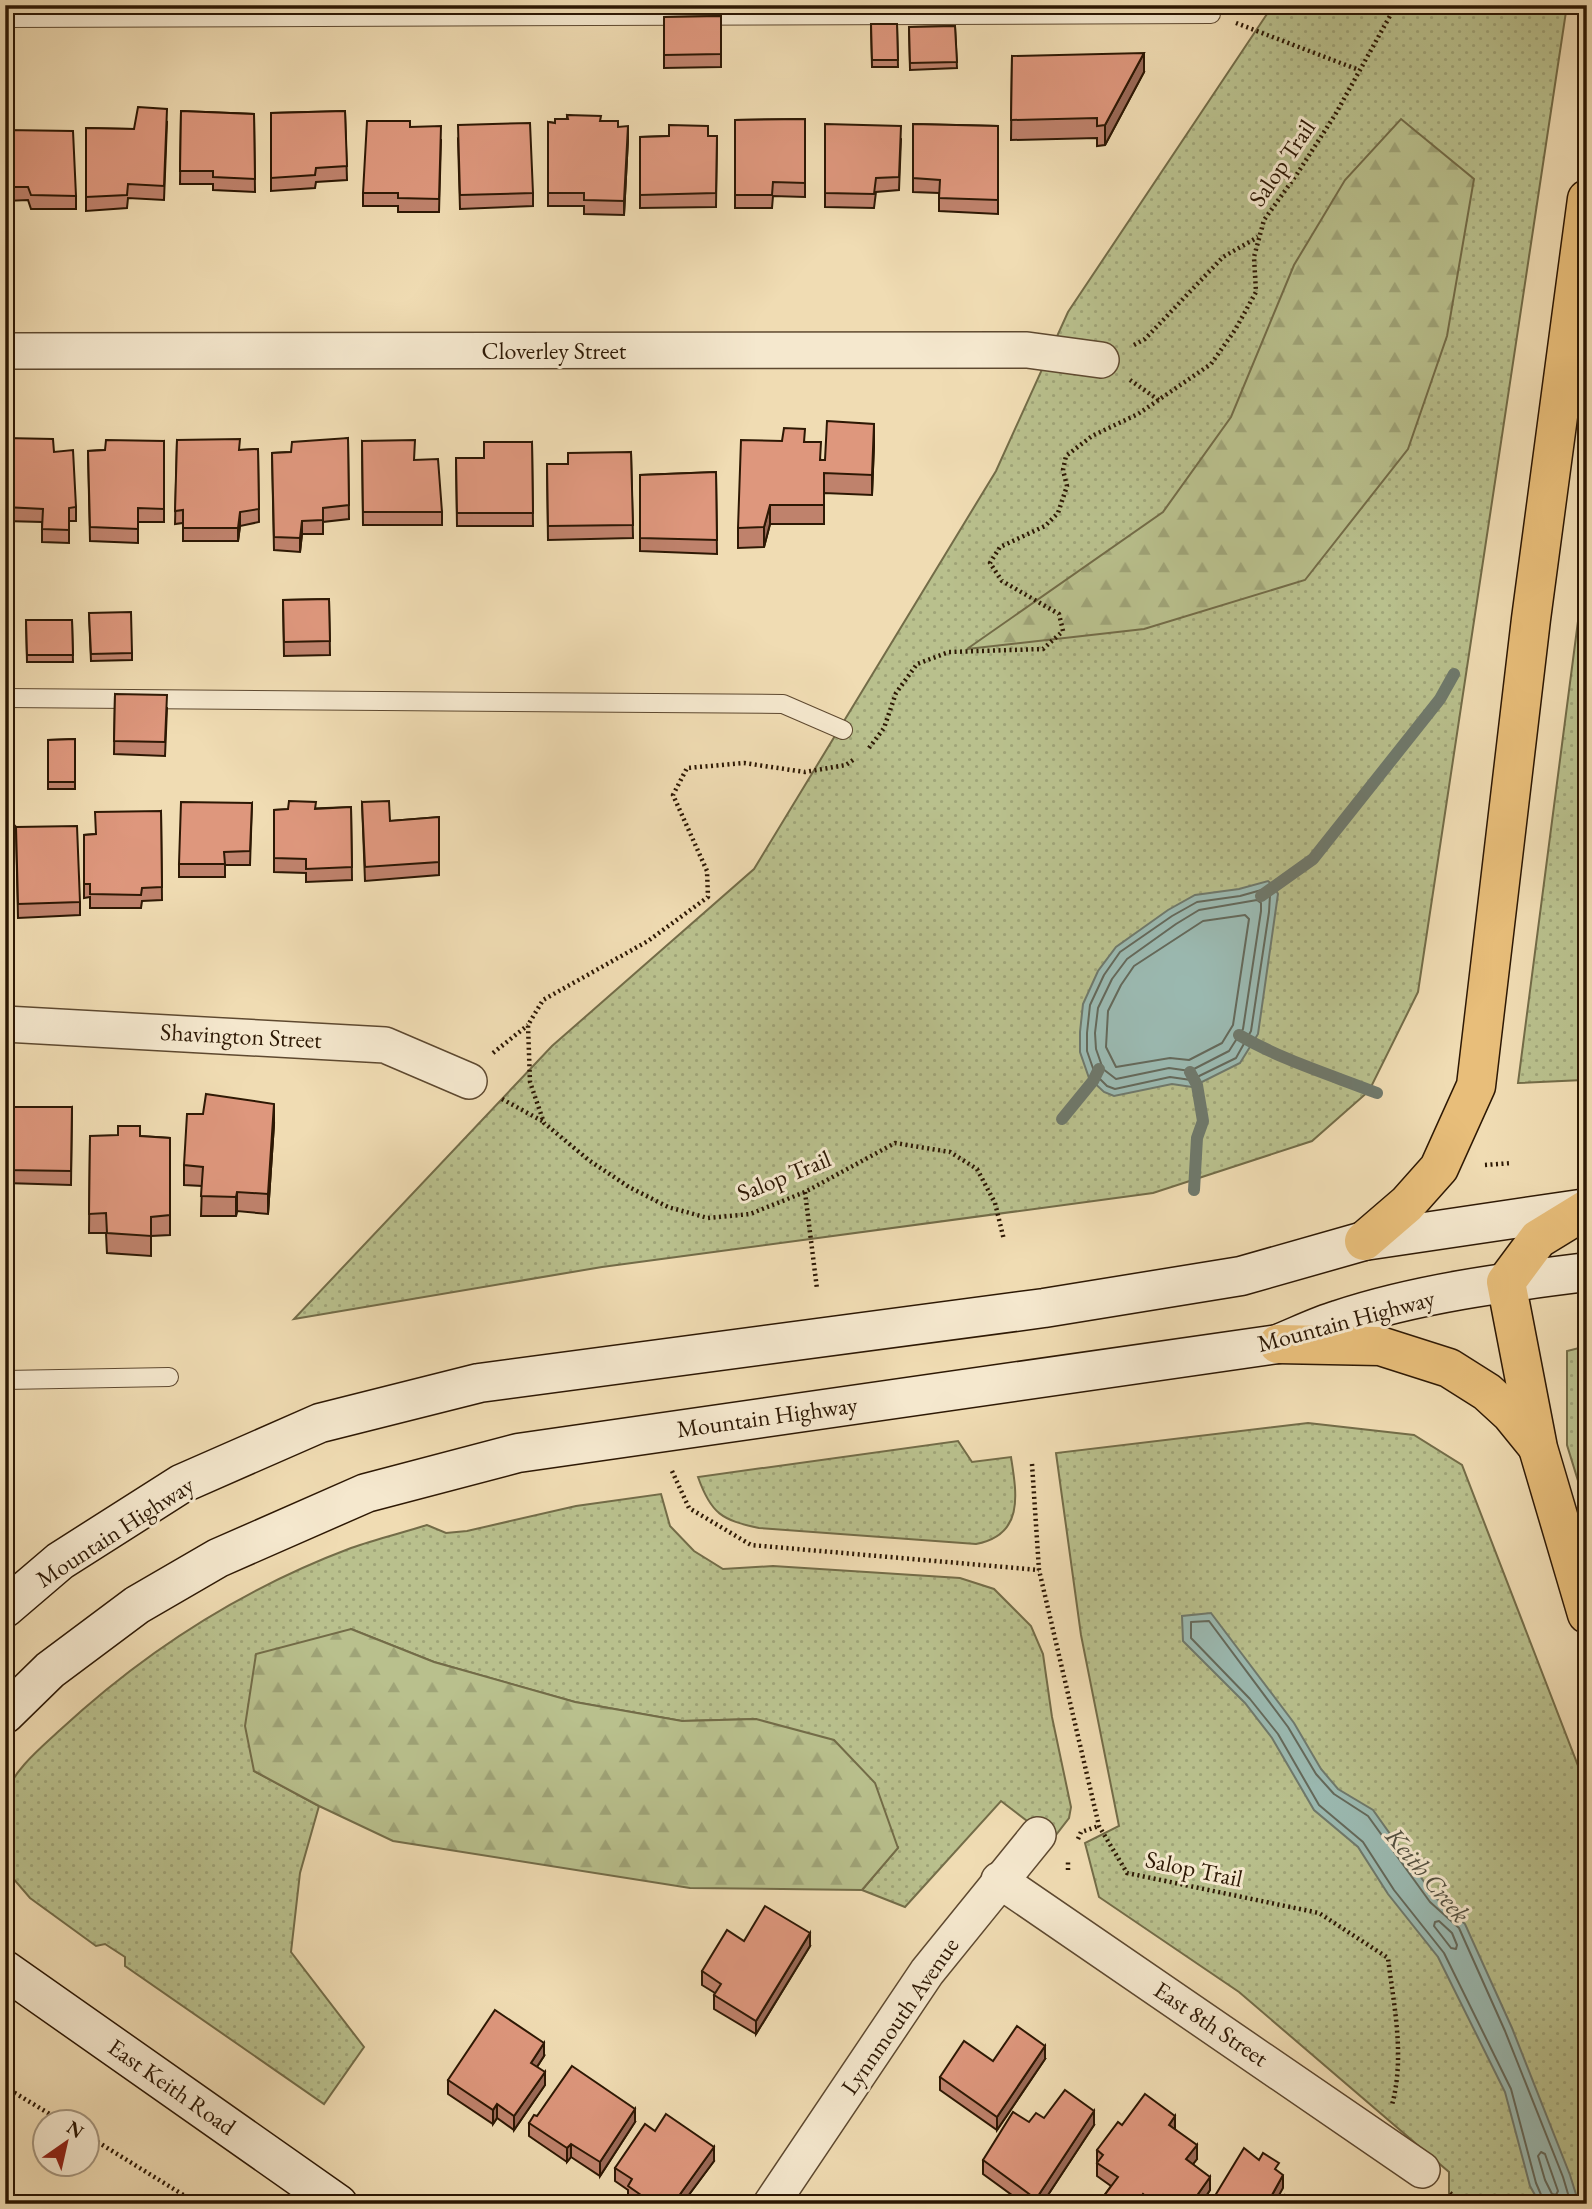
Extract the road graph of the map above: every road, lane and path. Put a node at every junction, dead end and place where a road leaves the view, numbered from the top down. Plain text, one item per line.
1 (1396, 5) edge
2 (1211, 14) joint
3 (5, 18) edge
4 (1359, 70) junction
5 (1587, 199) edge
6 (1259, 237) junction
7 (5, 351) edge
8 (1101, 360) joint
9 (1160, 401) dead end
10 (5, 698) edge
11 (843, 730) dead end
12 (5, 1024) edge
13 (469, 1081) joint
14 (1587, 1157) edge
15 (1580, 1158) dead end
16 (805, 1192) junction
17 (1587, 1209) edge
18 (1004, 1240) dead end
19 (1364, 1241) junction
20 (1587, 1272) edge
21 (1506, 1282) junction
22 (817, 1289) dead end
23 (1278, 1344) junction
24 (170, 1377) dead end
25 (5, 1380) edge
26 (1538, 1448) junction
27 (1032, 1464) dead end
28 (672, 1471) dead end
29 (1039, 1570) junction
30 (5, 1608) edge
31 (1587, 1615) edge
32 (5, 1714) edge
33 (1100, 1826) junction
34 (1038, 1835) dead end
35 (1075, 1844) dead end
36 (1069, 1857) dead end
37 (1068, 1870) dead end
38 (999, 1880) junction
39 (5, 1970) edge
40 (5, 2087) edge
41 (40, 2108) edge
42 (102, 2145) edge
43 (1392, 2148) junction
44 (1422, 2170) dead end
45 (198, 2204) edge
46 (338, 2204) edge
47 (771, 2204) edge

1 - 4 path, Salop Trail
2 - 3 lane
2 - 4 path
4 - 6 path, Salop Trail
5 - 19 highway
6 - 8 path
6 - 9 path, Salop Trail
7 - 8 street, Cloverley Street
10 - 11 lane
12 - 13 street, Shavington Street
13 - 16 path, Salop Trail
14 - 15 path
16 - 18 path, Salop Trail
16 - 22 path
17 - 19 main road, Mountain Highway
17 - 21 highway
19 - 30 main road, Mountain Highway
20 - 21 main road, Mountain Highway
21 - 23 main road, Mountain Highway
21 - 26 highway
23 - 26 highway
23 - 32 main road, Mountain Highway
24 - 25 lane
26 - 31 highway
27 - 29 path, Salop Trail
28 - 29 path
29 - 33 path, Salop Trail
33 - 35 path
33 - 43 path, Salop Trail
34 - 38 street, Lynnmouth Avenue
36 - 37 path
38 - 43 street, East 8th Street
38 - 47 street, Lynnmouth Avenue
39 - 46 main road, East Keith Road
40 - 41 path
42 - 45 path
43 - 44 street, East 8th Street

